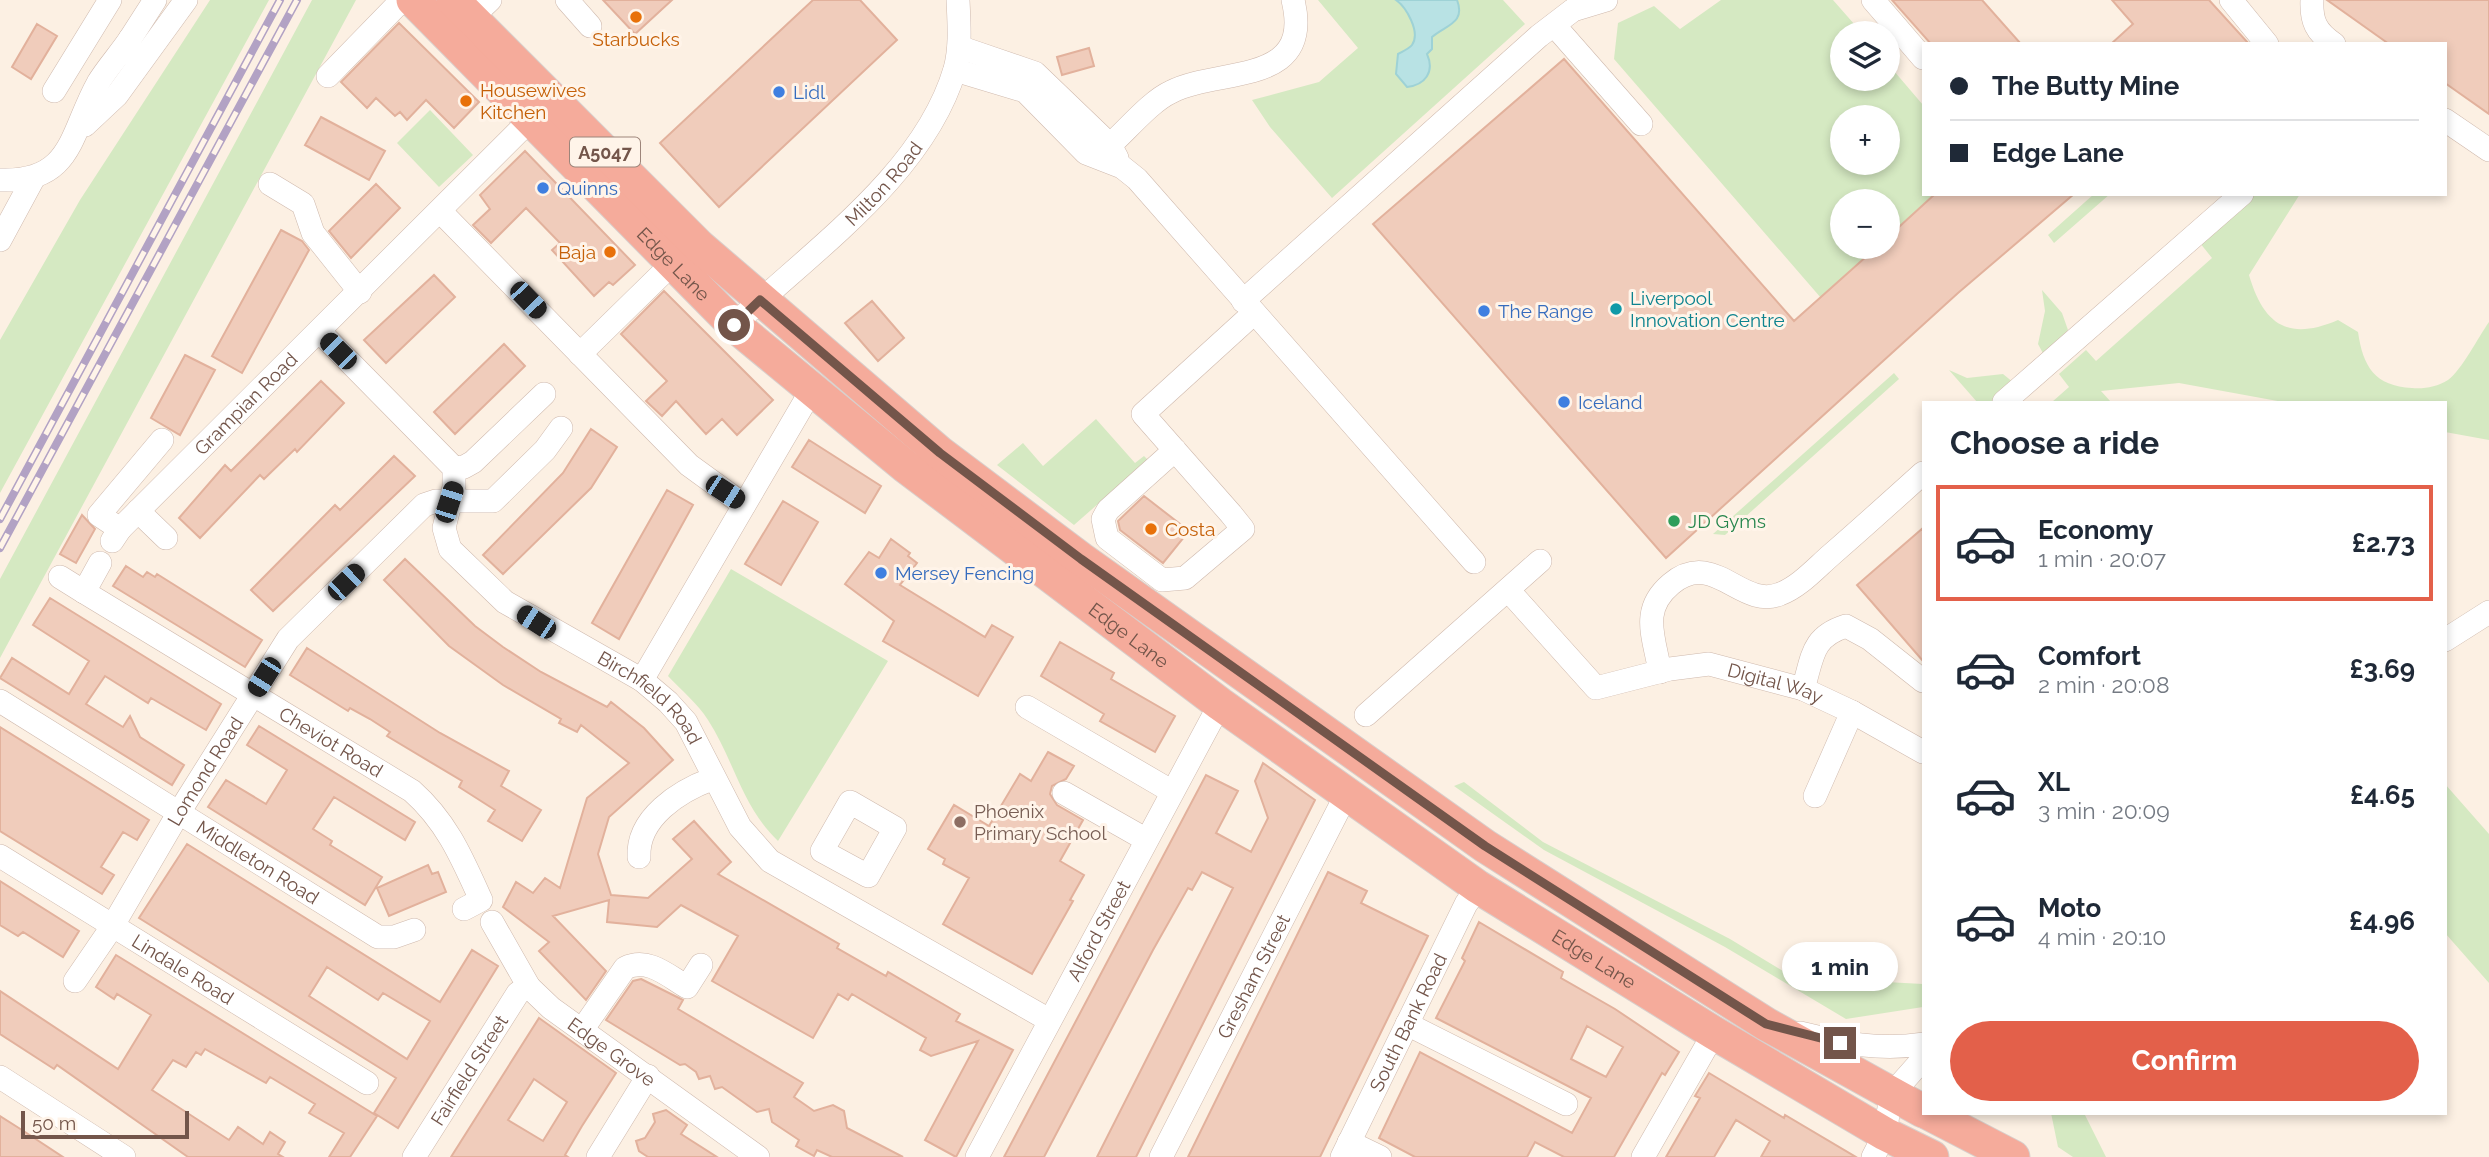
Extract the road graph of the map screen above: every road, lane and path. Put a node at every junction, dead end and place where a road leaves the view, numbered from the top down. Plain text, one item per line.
1 (110, 0) edge
2 (155, 0) edge
3 (186, 0) edge
4 (402, 0) edge
5 (412, 0) edge
6 (567, 0) edge
7 (958, 0) edge
8 (1293, 0) edge
9 (1606, 0) edge
10 (1873, 0) edge
11 (2231, 0) edge
12 (2312, 0) edge
13 (1570, 5) edge
14 (471, 6) edge
15 (1553, 25) junction
16 (590, 26) dead end
17 (130, 39) junction
18 (2265, 42) edge
19 (2331, 42) edge
20 (150, 53) junction
21 (1922, 57) edge
22 (957, 59) junction
23 (328, 76) dead end
24 (54, 91) dead end
25 (531, 119) junction
26 (2447, 121) edge
27 (1641, 124) dead end
28 (78, 132) junction
29 (1110, 145) junction
30 (2489, 150) edge
31 (1122, 167) junction
32 (33, 179) junction
33 (1, 183) edge
34 (271, 184) dead end
35 (2240, 196) edge
36 (441, 212) junction
37 (0, 240) edge
38 (672, 264) junction
39 (360, 292) junction
40 (760, 300) junction
41 (1249, 307) junction
42 (734, 325) junction
43 (319, 331) junction
44 (580, 354) junction
45 (811, 391) junction
46 (544, 394) dead end
47 (2005, 401) edge
48 (561, 428) dead end
49 (162, 440) dead end
50 (1175, 450) junction
51 (454, 468) junction
52 (1922, 475) edge
53 (449, 502) junction
54 (744, 505) junction
55 (138, 511) junction
56 (166, 538) dead end
57 (1540, 561) dead end
58 (1474, 562) dead end
59 (100, 563) dead end
60 (60, 576) dead end
61 (1509, 591) junction
62 (84, 592) junction
63 (2489, 612) edge
64 (2447, 638) edge
65 (1660, 672) junction
66 (642, 680) junction
67 (1922, 680) edge
68 (1803, 689) junction
69 (252, 695) junction
70 (0, 701) edge
71 (1220, 704) junction
72 (1027, 707) dead end
73 (1852, 712) junction
74 (1367, 715) dead end
75 (1922, 751) edge
76 (1179, 776) junction
77 (712, 779) junction
78 (1064, 793) dead end
79 (1346, 795) junction
80 (1815, 796) dead end
81 (178, 814) junction
82 (1145, 839) junction
83 (0, 856) edge
84 (639, 857) dead end
85 (861, 873) dead end
86 (1478, 887) junction
87 (844, 906) junction
88 (464, 909) dead end
89 (492, 922) dead end
90 (112, 927) junction
91 (414, 930) dead end
92 (701, 965) dead end
93 (75, 981) dead end
94 (529, 987) junction
95 (1048, 1020) junction
96 (1407, 1024) junction
97 (1766, 1024) junction
98 (582, 1030) junction
99 (1714, 1033) junction
100 (1922, 1044) edge
101 (1922, 1066) edge
102 (648, 1076) junction
103 (0, 1077) edge
104 (367, 1083) dead end
105 (1566, 1104) dead end
106 (1916, 1106) edge
107 (1933, 1115) edge
108 (1973, 1115) edge
109 (1879, 1145) edge
110 (1346, 1150) edge
111 (2004, 1152) edge
112 (124, 1157) edge
113 (414, 1157) edge
114 (598, 1157) edge
115 (758, 1157) edge
116 (977, 1157) edge
117 (1161, 1157) edge
118 (1380, 1157) edge
119 (1643, 1157) edge
120 (1932, 1157) edge

1 - 24 street
2 - 17 street
3 - 20 street
4 - 23 street
5 - 25 highway, Edge Lane / A5047
6 - 16 street
7 - 22 street, Milton Road
8 - 29 street
9 - 13 street
10 - 21 street
11 - 18 street
12 - 19 street
13 - 15 street
14 - 40 highway, Edge Lane / A5047
15 - 27 street
15 - 41 street
17 - 20 street
17 - 28 street
20 - 28 street
22 - 29 street
22 - 31 street
22 - 40 street, Milton Road
25 - 36 street, Grampian Road
25 - 38 highway, Edge Lane / A5047
26 - 30 street
28 - 32 street
29 - 31 street
31 - 41 street
32 - 33 street
32 - 37 street
34 - 39 street
35 - 47 street
36 - 39 street, Grampian Road
36 - 44 street
38 - 42 highway, Edge Lane / A5047
38 - 44 street
39 - 43 street, Grampian Road
40 - 42 street, Milton Road
40 - 97 highway, Edge Lane / A5047
41 - 50 street
41 - 58 street
42 - 45 highway, Edge Lane / A5047
43 - 51 street
43 - 55 street, Grampian Road
44 - 54 street
45 - 54 street
45 - 71 highway, Edge Lane / A5047
46 - 51 street
48 - 53 street, Lomond Road
49 - 55 street, Grampian Road
50 - 50 street
51 - 53 street, Birchfield Road
52 - 65 street
53 - 66 street, Birchfield Road
53 - 69 street, Lomond Road
54 - 66 street
55 - 56 street
57 - 61 street
59 - 62 street
60 - 62 street, Cheviot Road
61 - 65 street, Digital Way
61 - 74 street
62 - 69 street, Cheviot Road
63 - 64 street
65 - 68 street, Digital Way
66 - 77 street, Birchfield Road
67 - 68 street
68 - 73 street, Digital Way
69 - 81 street, Lomond Road
69 - 88 street, Cheviot Road
70 - 81 street, Middleton Road
71 - 76 street, Alford Street
71 - 79 highway, Edge Lane / A5047
72 - 76 street
73 - 75 street, Digital Way
73 - 80 street
76 - 82 street, Alford Street
77 - 84 street
77 - 87 street, Birchfield Road
78 - 82 street
79 - 86 highway, Edge Lane / A5047
79 - 117 street, Gresham Street
81 - 90 street, Lomond Road
81 - 91 street, Middleton Road
82 - 95 street, Alford Street
83 - 90 street, Lindale Road
85 - 87 street
86 - 96 street, South Bank Road
86 - 99 highway, Edge Lane / A5047
87 - 95 street, Birchfield Road
89 - 94 street, Edge Grove
90 - 93 street, Lomond Road
90 - 104 street, Lindale Road
92 - 98 street
94 - 98 street, Edge Grove
94 - 113 street, Fairfield Street
95 - 116 street, Alford Street
96 - 105 street
96 - 110 street, South Bank Road
97 - 100 street, Edge Lane
97 - 106 highway, Edge Lane / A5047
98 - 102 street, Edge Grove
99 - 109 highway, Edge Lane / A5047
99 - 119 street
101 - 106 street
102 - 114 street
102 - 115 street, Edge Grove
103 - 112 street
106 - 109 street
107 - 111 highway, Edge Lane / A5047
108 - 111 street
109 - 120 highway, Edge Lane / A5047
110 - 118 street

